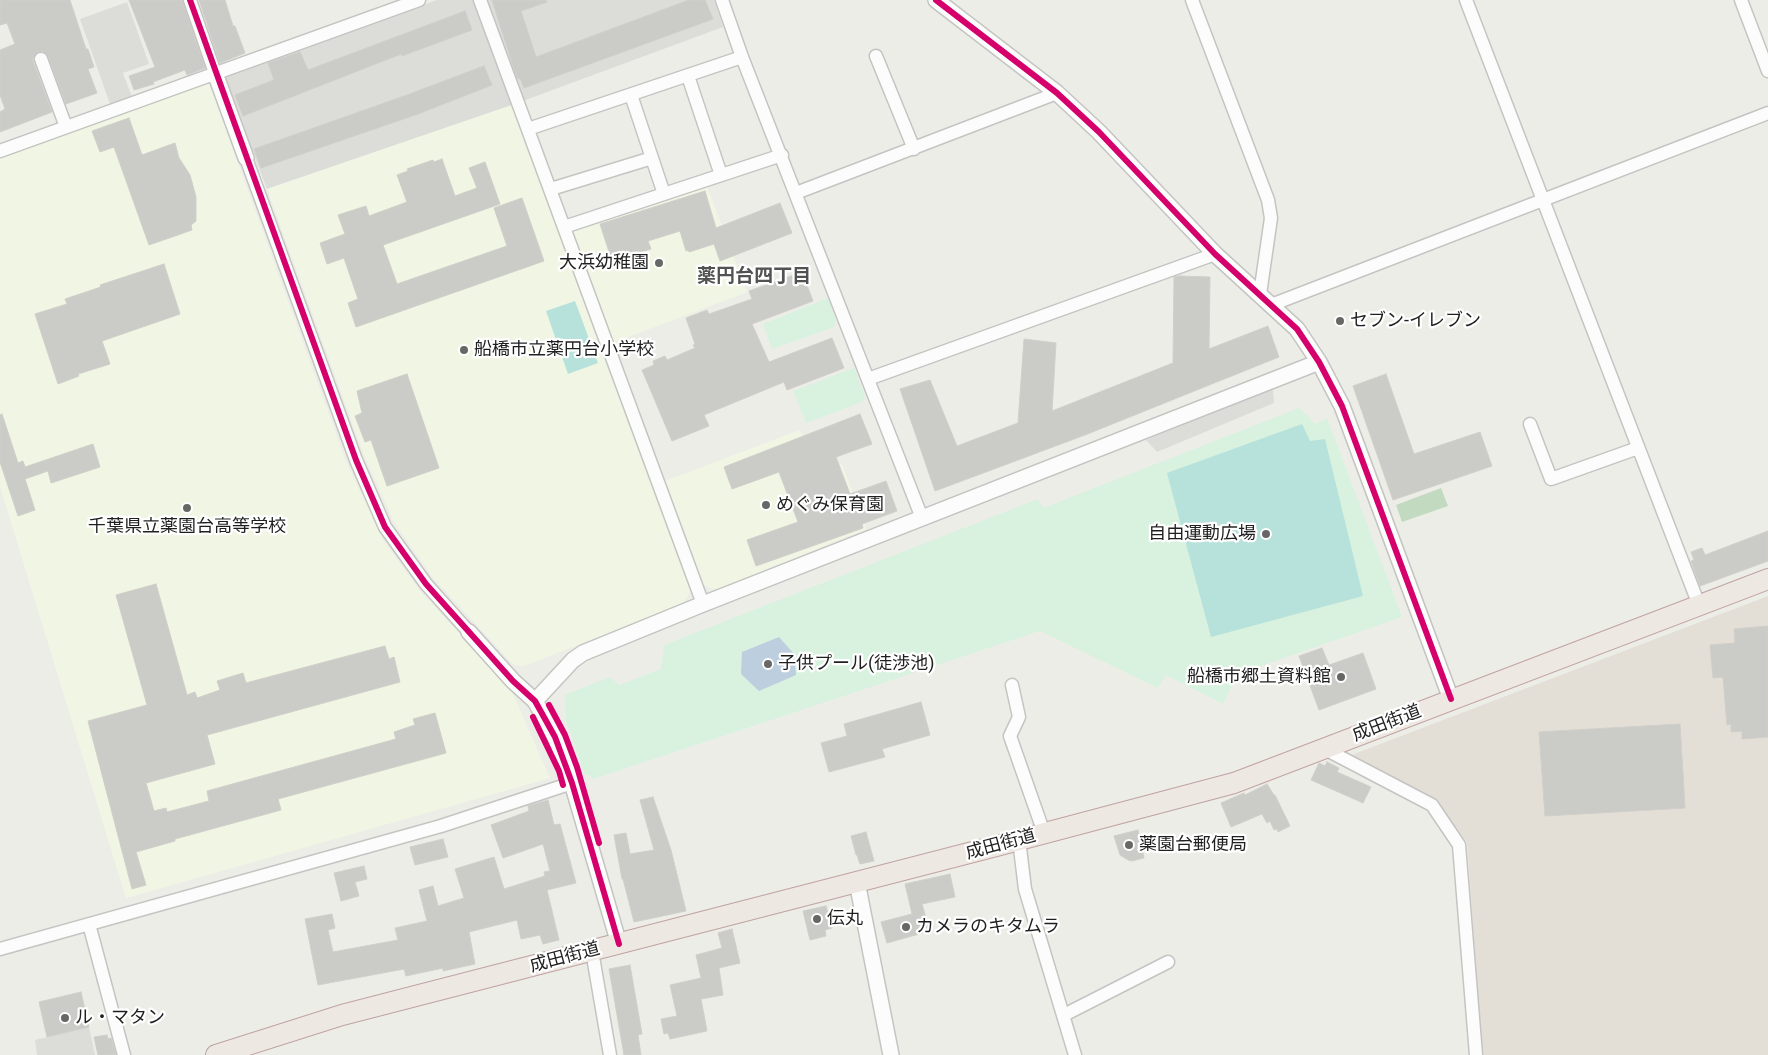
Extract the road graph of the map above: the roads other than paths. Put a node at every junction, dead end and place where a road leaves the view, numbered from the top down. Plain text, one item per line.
1 (190, 0) edge
2 (480, 0) edge
3 (722, 0) edge
4 (936, 0) edge
5 (1192, 0) edge
6 (1466, 0) edge
7 (1741, 0) edge
8 (413, 1) edge
9 (876, 56) dead end
10 (742, 57) junction
11 (41, 59) dead end
12 (1768, 71) edge
13 (215, 73) junction
14 (688, 76) junction
15 (1057, 93) junction
16 (631, 95) junction
17 (1768, 113) edge
18 (66, 127) junction
19 (528, 129) junction
20 (914, 149) junction
21 (0, 151) edge
22 (782, 155) junction
23 (246, 158) joint
24 (652, 158) junction
25 (721, 175) junction
26 (551, 189) junction
27 (796, 193) junction
28 (664, 194) junction
29 (1543, 200) junction
30 (564, 227) junction
31 (1215, 254) junction
32 (1260, 294) junction
33 (1271, 305) junction
34 (1319, 362) junction
35 (868, 378) junction
36 (1530, 424) dead end
37 (1638, 448) junction
38 (922, 518) junction
39 (1768, 578) edge
40 (703, 604) junction
41 (1699, 605) junction
42 (469, 632) joint
43 (1012, 685) dead end
44 (1451, 700) junction
45 (535, 701) junction
46 (1325, 749) junction
47 (572, 783) junction
48 (1044, 833) junction
49 (1019, 840) junction
50 (857, 882) junction
51 (89, 924) junction
52 (618, 944) junction
53 (0, 949) edge
54 (592, 951) junction
55 (1168, 962) dead end
56 (1064, 1015) junction
57 (224, 1054) edge
58 (124, 1055) edge
59 (610, 1055) edge
60 (891, 1055) edge
61 (1075, 1055) edge
62 (1476, 1055) edge

1 - 13 street
2 - 19 street
3 - 10 street
4 - 15 street
5 - 32 street
6 - 29 street
7 - 12 street
8 - 13 street
9 - 20 street
10 - 14 street
10 - 22 street
11 - 18 street
13 - 18 street
13 - 23 street
14 - 16 street
14 - 25 street
15 - 20 street
15 - 31 street
16 - 19 street
16 - 24 street
17 - 29 street
18 - 21 street
19 - 26 street
20 - 27 street
22 - 25 street
22 - 27 street
23 - 42 street
24 - 26 street
24 - 28 street
25 - 28 street
26 - 30 street
27 - 35 street
28 - 30 street
29 - 33 street
29 - 37 street
30 - 40 street
31 - 32 street
31 - 35 street
32 - 33 street
33 - 34 street
34 - 38 street
34 - 44 street
35 - 38 street
36 - 37 street
37 - 41 street
38 - 40 street
39 - 41 highway, 成田街道
40 - 45 street
41 - 44 highway, 成田街道
42 - 45 street
43 - 48 street
44 - 46 highway, 成田街道
45 - 47 street
46 - 48 highway, 成田街道
46 - 62 street
47 - 51 street
47 - 52 street
48 - 49 highway, 成田街道
49 - 50 highway, 成田街道
49 - 56 street
50 - 52 highway, 成田街道
50 - 60 street
51 - 53 street
51 - 58 street
52 - 54 highway, 成田街道
54 - 57 highway, 成田街道
54 - 59 street
55 - 56 street
56 - 61 street

